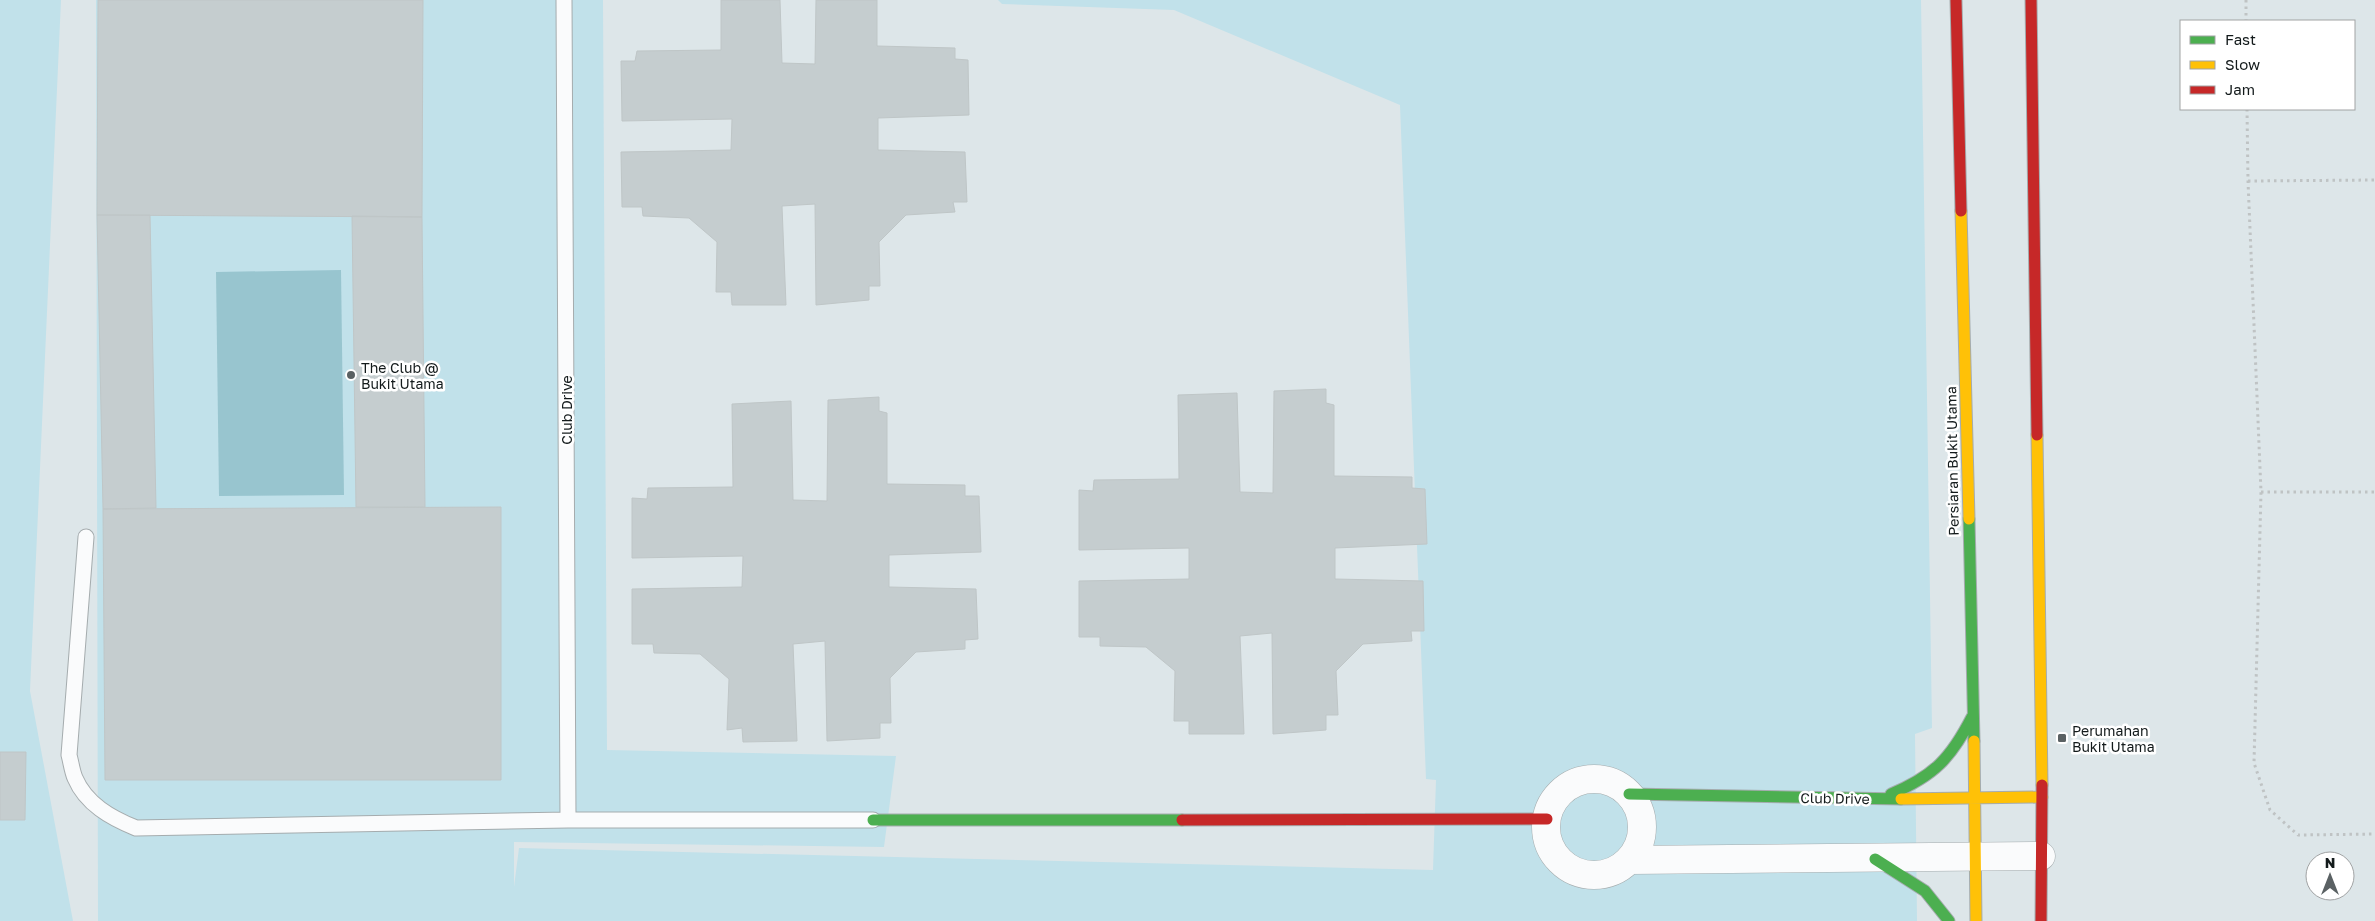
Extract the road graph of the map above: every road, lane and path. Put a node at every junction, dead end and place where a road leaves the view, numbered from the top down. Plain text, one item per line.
1 (564, 0) edge
2 (1956, 0) edge
3 (2031, 0) edge
4 (2246, 0) edge
5 (2246, 20) edge
6 (2247, 110) edge
7 (2375, 180) edge
8 (2248, 181) junction
9 (2260, 492) junction
10 (2375, 492) edge
11 (86, 537) dead end
12 (1974, 713) junction
13 (1628, 794) junction
14 (1976, 796) junction
15 (2042, 797) junction
16 (1878, 799) junction
17 (1547, 819) junction
18 (568, 820) junction
19 (873, 820) joint
20 (2375, 834) edge
21 (1975, 856) junction
22 (2041, 856) junction
23 (1875, 859) junction
24 (1630, 860) junction
25 (1949, 921) edge
26 (1976, 921) edge
27 (2041, 921) edge

1 - 18 lane, Club Drive
2 - 12 street, Persiaran Bukit Utama
3 - 15 street
4 - 5 path
6 - 8 path
7 - 8 path
8 - 9 path
9 - 10 path
9 - 20 path
11 - 18 lane
12 - 14 street, Persiaran Bukit Utama
12 - 16 street
13 - 16 street, Club Drive
13 - 17 street
13 - 24 street
14 - 15 street, Club Drive
14 - 16 street, Club Drive
14 - 21 street, Persiaran Bukit Utama
15 - 22 street
17 - 19 street
17 - 24 street
18 - 19 lane
21 - 22 street
21 - 23 street
21 - 26 street, Persiaran Bukit Utama
22 - 27 street
23 - 24 street
23 - 25 street

